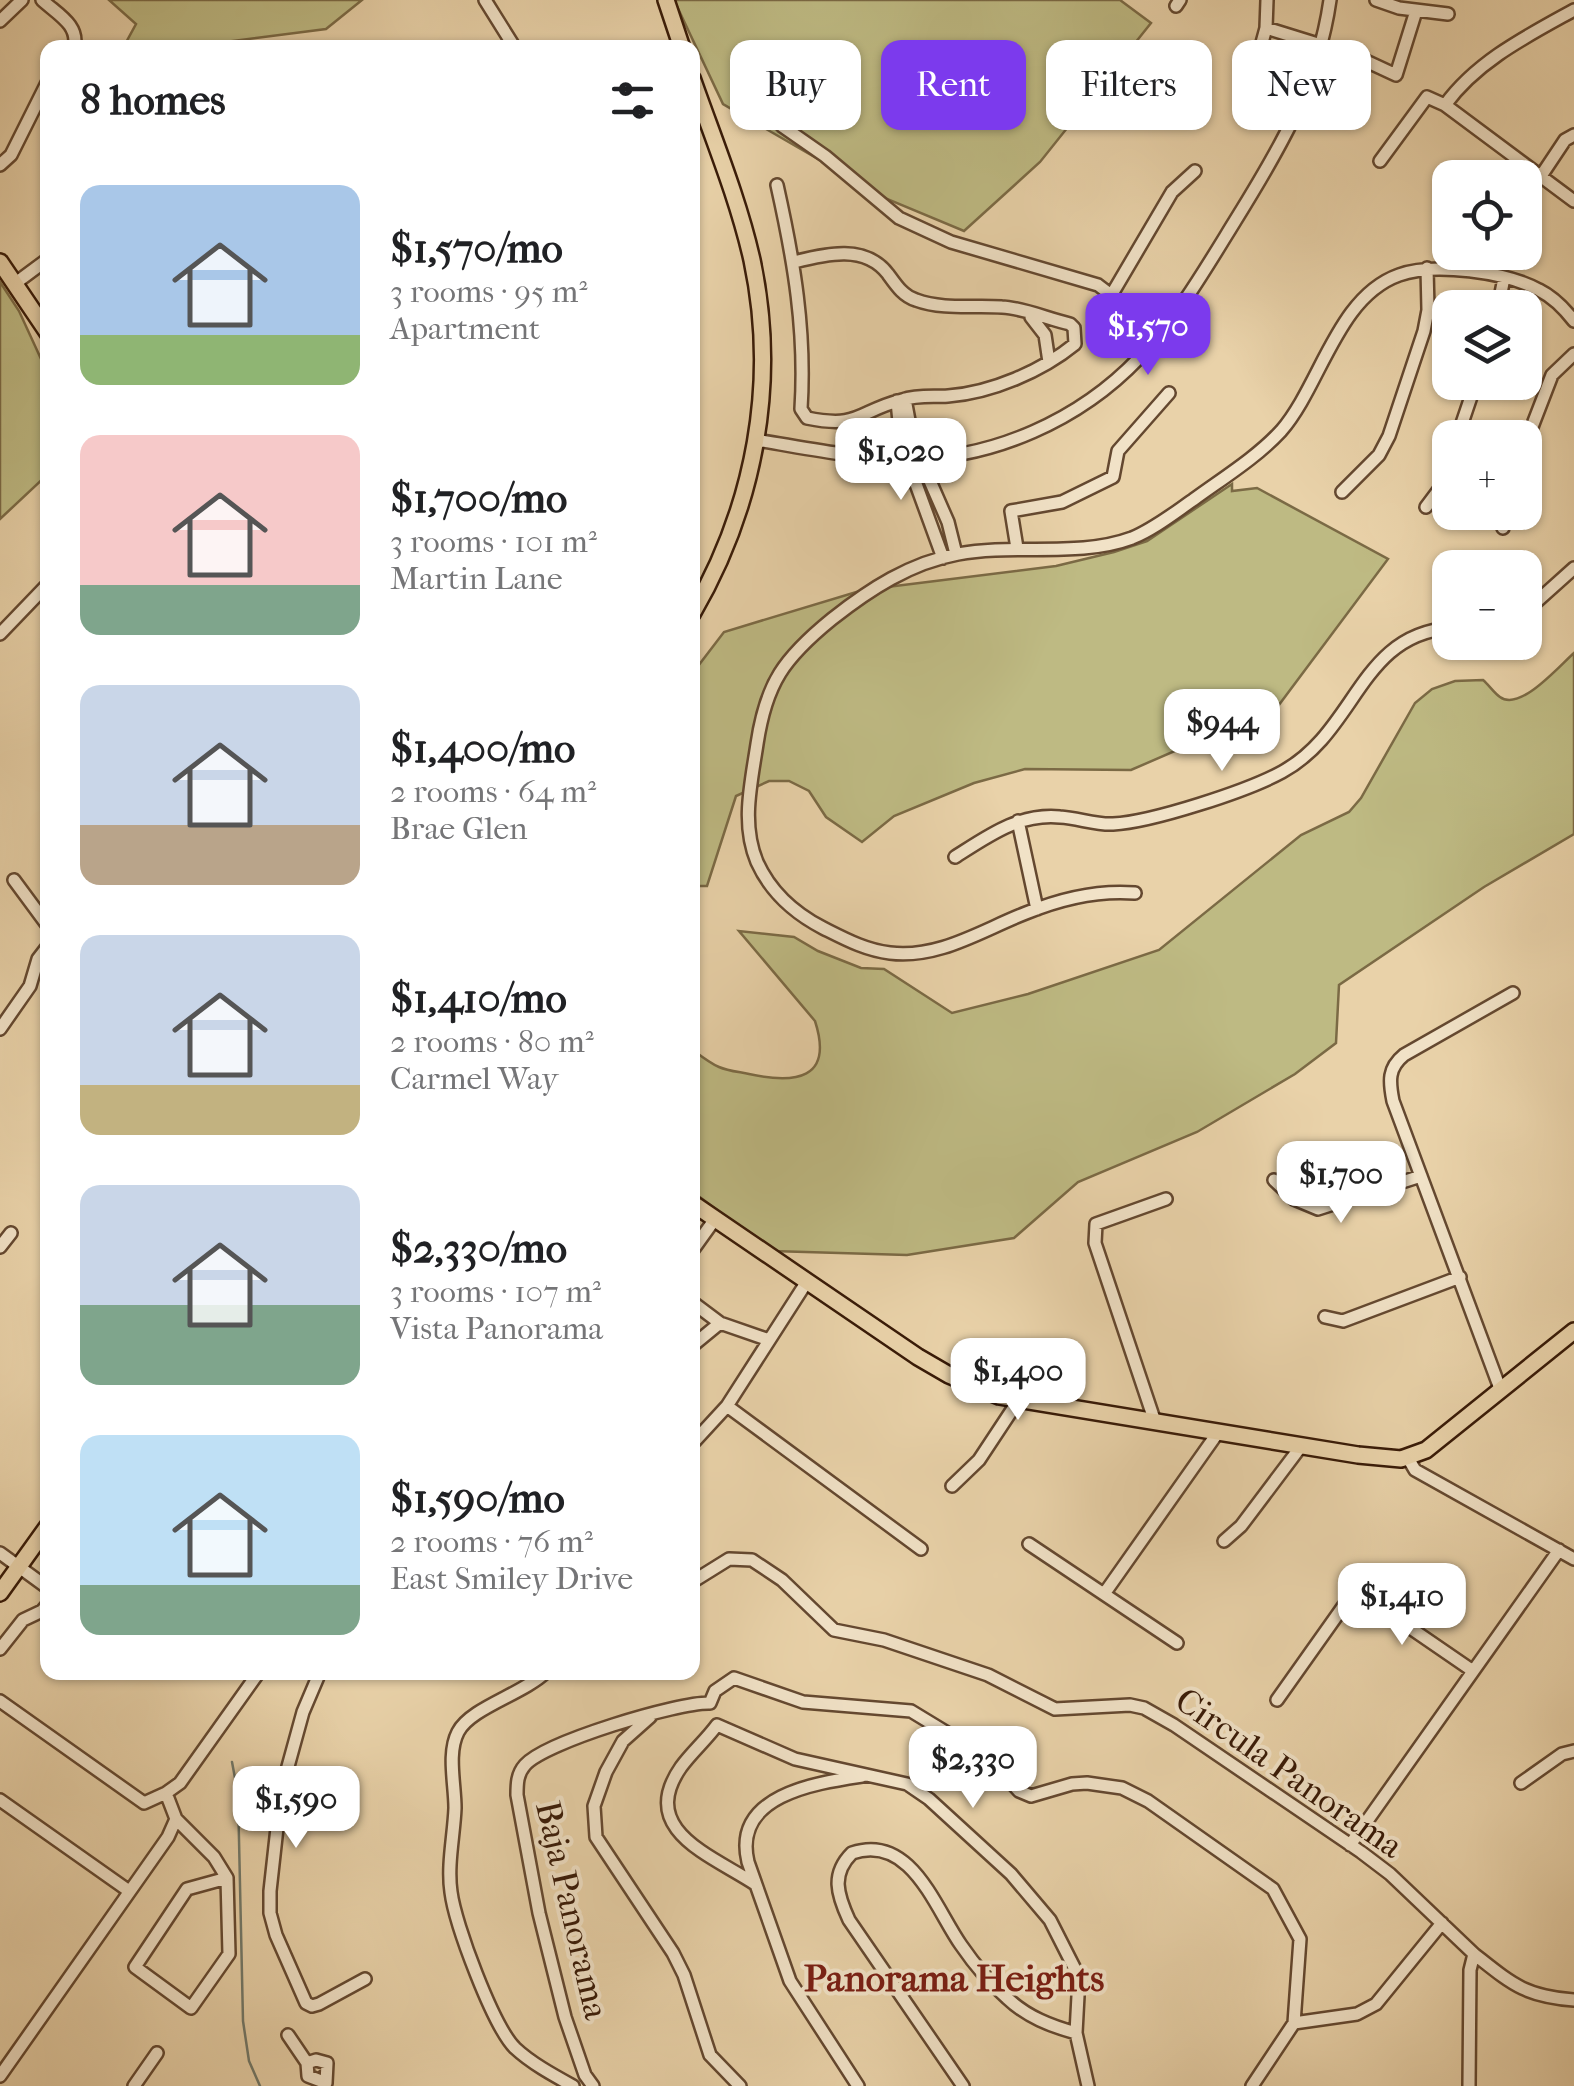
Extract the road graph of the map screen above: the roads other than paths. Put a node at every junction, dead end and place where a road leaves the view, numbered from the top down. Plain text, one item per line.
1 (22, 0) edge
2 (42, 0) edge
3 (486, 0) edge
4 (666, 0) edge
5 (1267, 0) edge
6 (1330, 0) edge
7 (1376, 0) edge
8 (1574, 10) edge
9 (1416, 11) junction
10 (1448, 14) dead end
11 (0, 21) edge
12 (1266, 28) junction
13 (75, 40) edge
14 (510, 40) edge
15 (679, 40) edge
16 (1262, 40) edge
17 (1306, 40) edge
18 (1323, 40) edge
19 (1371, 65) edge
20 (40, 97) edge
21 (700, 101) edge
22 (1445, 105) junction
23 (788, 130) edge
24 (1289, 130) edge
25 (1574, 135) edge
26 (1380, 160) dead end
27 (1519, 160) edge
28 (0, 165) edge
29 (1196, 171) dead end
30 (1542, 174) edge
31 (1542, 177) edge
32 (777, 185) dead end
33 (1574, 201) edge
34 (0, 262) edge
35 (794, 262) junction
36 (40, 265) edge
37 (1427, 268) junction
38 (1504, 278) junction
39 (17, 282) junction
40 (1502, 290) edge
41 (1112, 294) junction
42 (1026, 312) junction
43 (40, 320) edge
44 (1574, 321) edge
45 (1149, 346) junction
46 (1574, 354) edge
47 (1049, 362) junction
48 (1170, 393) dead end
49 (901, 400) junction
50 (1535, 420) edge
51 (756, 440) junction
52 (914, 459) junction
53 (1342, 492) dead end
54 (1432, 498) edge
55 (1426, 507) dead end
56 (1017, 548) junction
57 (956, 554) junction
58 (943, 558) junction
59 (1574, 568) edge
60 (40, 592) edge
61 (1542, 597) edge
62 (700, 598) edge
63 (1432, 631) edge
64 (0, 634) edge
65 (1018, 822) junction
66 (955, 857) dead end
67 (14, 880) dead end
68 (1135, 893) dead end
69 (1037, 909) junction
70 (40, 915) edge
71 (40, 957) edge
72 (1513, 994) dead end
73 (1, 1025) edge
74 (1420, 1176) junction
75 (1274, 1180) dead end
76 (1166, 1199) dead end
77 (700, 1209) edge
78 (715, 1219) junction
79 (10, 1233) dead end
80 (700, 1240) edge
81 (0, 1248) edge
82 (1460, 1277) junction
83 (806, 1283) junction
84 (700, 1308) edge
85 (1324, 1317) dead end
86 (720, 1323) junction
87 (1574, 1331) edge
88 (700, 1339) edge
89 (769, 1340) junction
90 (1502, 1391) junction
91 (1018, 1401) junction
92 (728, 1406) junction
93 (1154, 1420) junction
94 (1218, 1430) junction
95 (700, 1436) edge
96 (1302, 1445) junction
97 (1408, 1458) junction
98 (952, 1486) dead end
99 (40, 1537) edge
100 (1224, 1541) dead end
101 (1029, 1544) dead end
102 (921, 1549) dead end
103 (1559, 1550) junction
104 (0, 1553) edge
105 (1574, 1559) edge
106 (19, 1567) junction
107 (700, 1577) edge
108 (40, 1582) edge
109 (0, 1593) edge
110 (1104, 1594) junction
111 (40, 1609) edge
112 (1177, 1643) dead end
113 (0, 1648) edge
114 (1473, 1672) junction
115 (253, 1680) edge
116 (317, 1680) edge
117 (536, 1680) edge
118 (1277, 1700) dead end
119 (0, 1701) edge
120 (710, 1703) junction
121 (656, 1713) junction
122 (717, 1726) junction
123 (1574, 1751) edge
124 (862, 1776) junction
125 (1521, 1782) dead end
126 (166, 1793) junction
127 (0, 1800) edge
128 (176, 1819) junction
129 (1350, 1845) junction
130 (226, 1878) junction
131 (756, 1885) junction
132 (130, 1891) junction
133 (1442, 1922) junction
134 (1474, 1954) junction
135 (365, 1978) dead end
136 (1574, 2000) edge
137 (1294, 2023) junction
138 (1076, 2033) junction
139 (288, 2035) dead end
140 (157, 2053) dead end
141 (307, 2063) junction
142 (0, 2076) edge
143 (327, 2085) edge
144 (134, 2086) edge
145 (572, 2086) edge
146 (593, 2086) edge
147 (740, 2086) edge
148 (858, 2086) edge
149 (963, 2086) edge
150 (1088, 2086) edge
151 (1252, 2086) edge
152 (1469, 2086) edge

1 - 11 street
2 - 13 street
3 - 14 street
4 - 15 main road
5 - 12 street
6 - 18 street
7 - 9 street
8 - 22 street
9 - 10 street
9 - 19 street
12 - 16 street
12 - 17 street
20 - 28 street
21 - 51 main road
22 - 26 street
22 - 27 street
23 - 41 street
24 - 45 street
25 - 30 street
29 - 41 street
31 - 33 street
32 - 35 street
34 - 39 main road
35 - 42 street
35 - 49 street
36 - 39 street
37 - 38 street
37 - 53 street
37 - 56 street
38 - 40 street
38 - 44 street
39 - 43 main road
41 - 45 street
42 - 47 street
42 - 47 street
45 - 52 street
46 - 50 street
47 - 49 street
48 - 56 street
49 - 52 street
51 - 52 street
51 - 62 main road
52 - 57 street
52 - 58 street
54 - 55 street
56 - 57 street
57 - 58 street
58 - 69 street
59 - 61 street
60 - 64 street
63 - 65 street
65 - 66 street
65 - 69 street
67 - 70 street
68 - 69 street
71 - 73 street
72 - 74 street
74 - 75 street
74 - 82 street
76 - 93 street
77 - 78 main road
78 - 80 street
78 - 83 main road
79 - 81 street
82 - 85 street
82 - 90 street
83 - 89 street
83 - 91 main road
84 - 86 street
86 - 88 street
86 - 89 street
87 - 90 main road
89 - 92 street
90 - 97 main road
91 - 93 main road
91 - 98 street
92 - 95 street
92 - 102 street
93 - 94 main road
94 - 96 main road
94 - 110 street
96 - 97 main road
96 - 100 street
97 - 103 street
99 - 106 main road
101 - 110 street
103 - 105 street
103 - 114 street
104 - 106 street
106 - 108 street
106 - 109 main road
107 - 129 street, Circula Panorama
110 - 112 street
111 - 113 street
114 - 118 street
114 - 129 street
115 - 126 street
116 - 135 street
117 - 145 street
119 - 126 street
120 - 121 street, Baja Panorama
120 - 122 street
120 - 137 street, Baja Panorama
121 - 146 street, Baja Panorama
121 - 147 street
122 - 124 street
122 - 131 street
123 - 125 street
124 - 131 street
124 - 138 street
126 - 128 street
127 - 132 street
128 - 130 street
128 - 132 street
129 - 133 street, Circula Panorama
130 - 130 street
131 - 148 street
132 - 142 street
133 - 134 street, Circula Panorama
133 - 137 street
134 - 136 street, Circula Panorama
134 - 152 street
137 - 151 street
138 - 149 street
138 - 150 street
139 - 141 street
140 - 144 street
141 - 143 street
141 - 143 street

